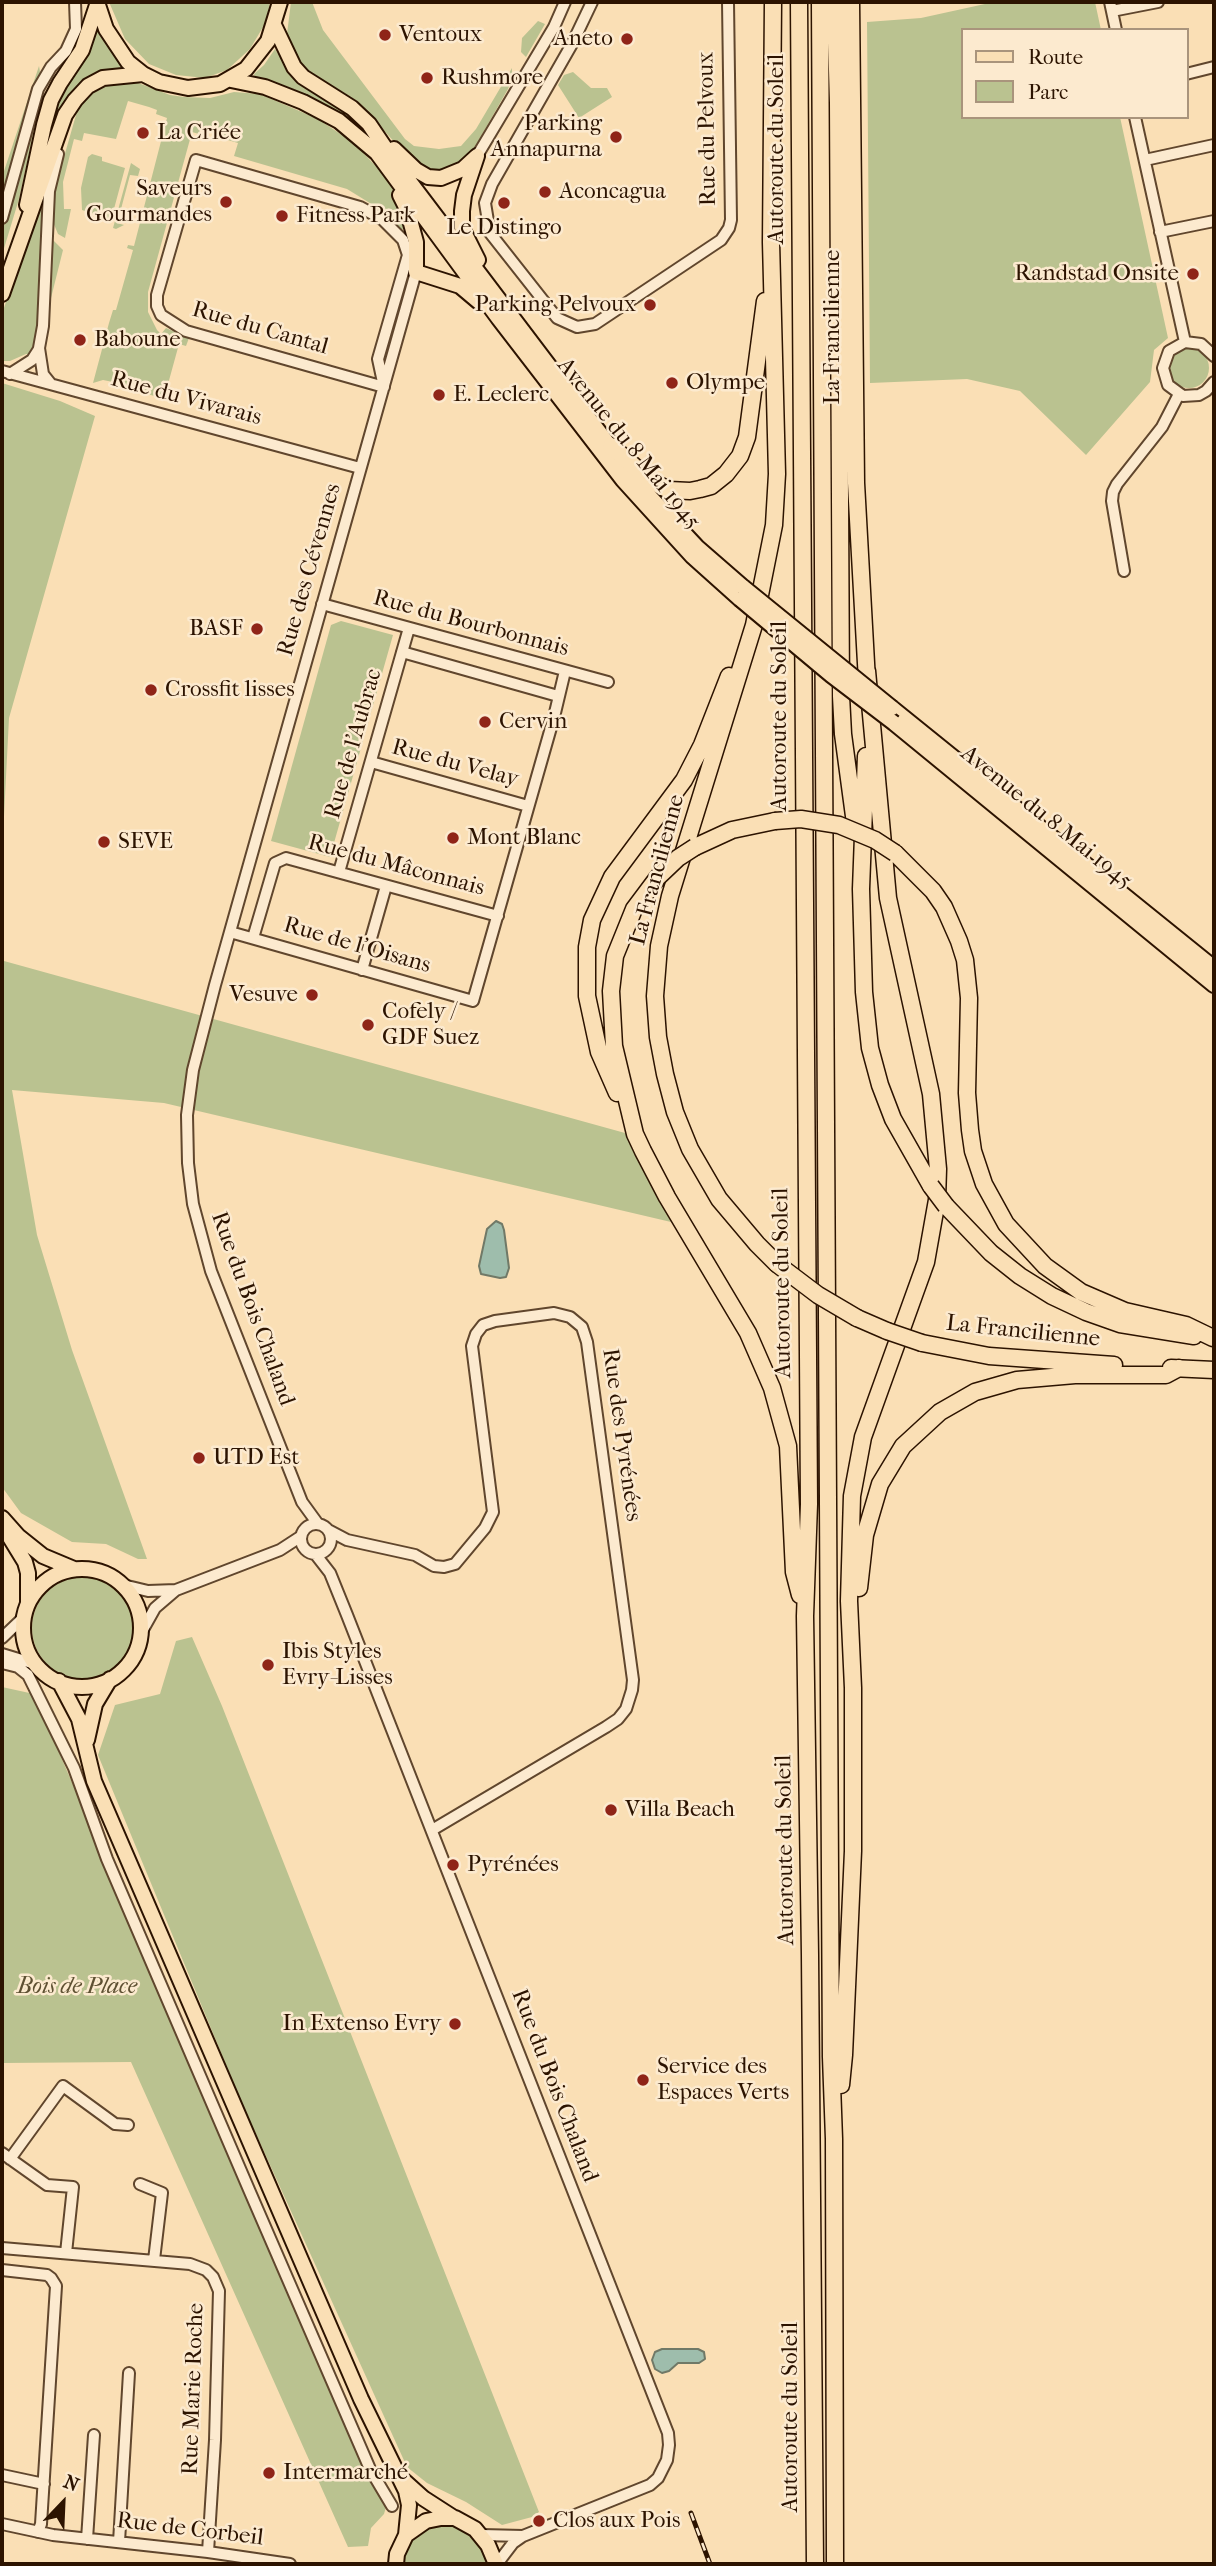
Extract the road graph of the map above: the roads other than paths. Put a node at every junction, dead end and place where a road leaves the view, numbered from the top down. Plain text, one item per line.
1 (75, 2) edge
2 (280, 2) edge
3 (565, 2) edge
4 (592, 2) edge
5 (728, 2) edge
6 (773, 2) edge
7 (799, 2) edge
8 (820, 2) edge
9 (835, 2) edge
10 (851, 2) edge
11 (1158, 2) edge
12 (97, 3) edge
13 (1112, 6) edge
14 (274, 25) junction
15 (1116, 28) edge
16 (1214, 68) edge
17 (143, 74) junction
18 (1188, 74) edge
19 (231, 80) junction
20 (65, 115) junction
21 (1135, 119) edge
22 (369, 124) junction
23 (1214, 145) edge
24 (477, 156) junction
25 (1145, 160) junction
26 (386, 166) junction
27 (2, 218) edge
28 (1214, 220) edge
29 (1160, 232) junction
30 (771, 243) junction
31 (18, 248) junction
32 (416, 272) junction
33 (491, 286) junction
34 (2, 294) edge
35 (499, 319) junction
36 (1185, 342) junction
37 (39, 348) junction
38 (1214, 356) edge
39 (6, 372) edge
40 (1214, 382) edge
41 (51, 384) junction
42 (384, 387) junction
43 (1179, 394) junction
44 (611, 446) junction
45 (360, 468) junction
46 (771, 540) junction
47 (1124, 570) dead end
48 (741, 593) junction
49 (323, 604) junction
50 (409, 628) junction
51 (402, 652) junction
52 (565, 671) junction
53 (867, 671) junction
54 (608, 682) dead end
55 (558, 696) junction
56 (893, 716) junction
57 (370, 762) junction
58 (528, 806) junction
59 (340, 872) junction
60 (386, 886) junction
61 (861, 889) junction
62 (498, 916) junction
63 (230, 932) junction
64 (253, 938) junction
65 (1214, 968) edge
66 (362, 970) junction
67 (1214, 985) edge
68 (211, 1001) joint
69 (635, 1134) junction
70 (1214, 1338) edge
71 (1179, 1368) junction
72 (1214, 1370) edge
73 (302, 1502) junction
74 (2, 1518) edge
75 (2, 1524) edge
76 (323, 1527) junction
77 (302, 1533) junction
78 (347, 1540) junction
79 (328, 1548) junction
80 (280, 1550) junction
81 (311, 1553) junction
82 (74, 1569) junction
83 (330, 1573) junction
84 (123, 1585) junction
85 (176, 1590) junction
86 (26, 1610) junction
87 (805, 1616) junction
88 (141, 1633) junction
89 (2, 1638) edge
90 (2, 1654) edge
91 (2, 1663) edge
92 (35, 1664) junction
93 (110, 1679) junction
94 (59, 1681) junction
95 (853, 1688) junction
96 (86, 1752) junction
97 (432, 1830) junction
98 (128, 2125) dead end
99 (834, 2139) junction
100 (6, 2156) edge
101 (139, 2185) dead end
102 (2, 2248) edge
103 (66, 2253) junction
104 (154, 2260) junction
105 (2, 2270) edge
106 (129, 2373) dead end
107 (94, 2435) dead end
108 (397, 2474) junction
109 (2, 2475) edge
110 (44, 2484) junction
111 (392, 2506) dead end
112 (455, 2518) junction
113 (2, 2525) edge
114 (38, 2532) junction
115 (406, 2535) junction
116 (482, 2535) junction
117 (523, 2536) junction
118 (87, 2539) junction
119 (119, 2542) junction
120 (208, 2552) junction
121 (393, 2561) edge
122 (290, 2564) edge
123 (496, 2564) edge
124 (815, 2564) edge
125 (835, 2564) edge

1 - 27 street
2 - 14 main road
3 - 24 street
4 - 5 street, Rue du Pelvoux
6 - 30 highway, La Francilienne
7 - 87 highway, Autoroute du Soleil
8 - 99 highway, Autoroute du Soleil
9 - 61 highway
10 - 53 highway, La Francilienne
11 - 13 street
12 - 17 main road
12 - 31 main road
13 - 15 street
14 - 19 main road
14 - 22 main road, Avenue du 8 Mai 1945
16 - 18 street
17 - 19 main road
17 - 20 main road
19 - 26 main road, Avenue du 8 Mai 1945
20 - 31 main road
20 - 37 street
21 - 25 street
22 - 24 main road
22 - 33 main road, Avenue du 8 Mai 1945
23 - 25 street
24 - 33 main road
25 - 29 street
26 - 32 main road
26 - 35 main road, Avenue du 8 Mai 1945
28 - 29 street
29 - 36 street
30 - 44 highway
30 - 46 highway, La Francilienne
31 - 34 main road
32 - 35 main road
32 - 42 street, Rue des Cévennes
33 - 44 main road, Avenue du 8 Mai 1945
35 - 48 main road, Avenue du 8 Mai 1945
36 - 38 street
36 - 43 street
37 - 39 street
37 - 41 street
39 - 41 street, Rue du Vivarais
40 - 43 street
41 - 45 street, Rue du Vivarais
42 - 42 street, Rue du Cantal
42 - 45 street, Rue des Cévennes
43 - 47 street
44 - 48 main road, Avenue du 8 Mai 1945
45 - 49 street, Rue des Cévennes
46 - 69 highway
46 - 71 highway, La Francilienne, bridge
48 - 56 main road, Avenue du 8 Mai 1945, bridge
49 - 50 street, Rue du Bourbonnais
49 - 63 street, Rue des Cévennes
50 - 51 street, Rue de l'Aubrac
50 - 52 street, Rue du Bourbonnais
51 - 55 street, Rue du Bourbonnais
51 - 57 street, Rue de l'Aubrac
52 - 54 street, Rue du Bourbonnais
52 - 55 street
53 - 61 highway, La Francilienne
53 - 95 highway
55 - 58 street
56 - 65 main road, Avenue du 8 Mai 1945
56 - 67 main road, Avenue du 8 Mai 1945
57 - 58 street, Rue du Velay
57 - 59 street, Rue de l'Aubrac
58 - 62 street
59 - 60 street, Rue du Mâconnais
59 - 64 street, Rue du Mâconnais
60 - 62 street, Rue du Mâconnais
60 - 66 street
61 - 70 highway, La Francilienne, bridge
62 - 66 street, Rue de l'Oisans
63 - 64 street, Rue de l'Oisans
63 - 68 street, Rue des Cévennes
64 - 66 street, Rue de l'Oisans
68 - 73 street, Rue du Bois Chaland
69 - 70 highway, bridge
69 - 87 highway
71 - 72 highway, La Francilienne
71 - 95 highway
73 - 76 street
73 - 77 street
74 - 82 main road
75 - 86 main road
76 - 77 street
76 - 78 street, Rue des Pyrénées
76 - 79 street
77 - 80 street
77 - 81 street
78 - 79 street, Rue des Pyrénées
78 - 97 street, Rue des Pyrénées
79 - 81 street
79 - 83 street, Rue du Bois Chaland
80 - 81 street
80 - 85 street
81 - 83 street, Rue du Bois Chaland
82 - 84 main road
82 - 86 main road
83 - 97 street, Rue du Bois Chaland
84 - 85 street
84 - 88 main road
85 - 88 street
86 - 89 street
86 - 92 main road
87 - 124 highway, Autoroute du Soleil
88 - 93 main road
90 - 92 street
91 - 111 street
92 - 94 main road
93 - 94 main road
93 - 96 main road
94 - 96 main road
95 - 99 highway
96 - 108 main road
97 - 117 street, Rue du Bois Chaland
98 - 100 street
99 - 125 highway, Autoroute du Soleil
100 - 103 street
101 - 104 street
102 - 103 street, Rue Marie Roche
103 - 104 street, Rue Marie Roche
104 - 120 street, Rue Marie Roche
105 - 110 street
106 - 119 street
107 - 118 street
108 - 112 main road
108 - 115 main road
109 - 110 street
110 - 114 street
112 - 115 main road
112 - 116 main road
113 - 114 street, Rue de Corbeil
114 - 118 street, Rue de Corbeil
115 - 121 main road
116 - 117 street, Rue du Bois Chaland
116 - 123 main road
117 - 123 street, Rue du Bois Chaland
118 - 119 street, Rue de Corbeil
119 - 120 street, Rue de Corbeil
120 - 122 street, Rue de Corbeil

